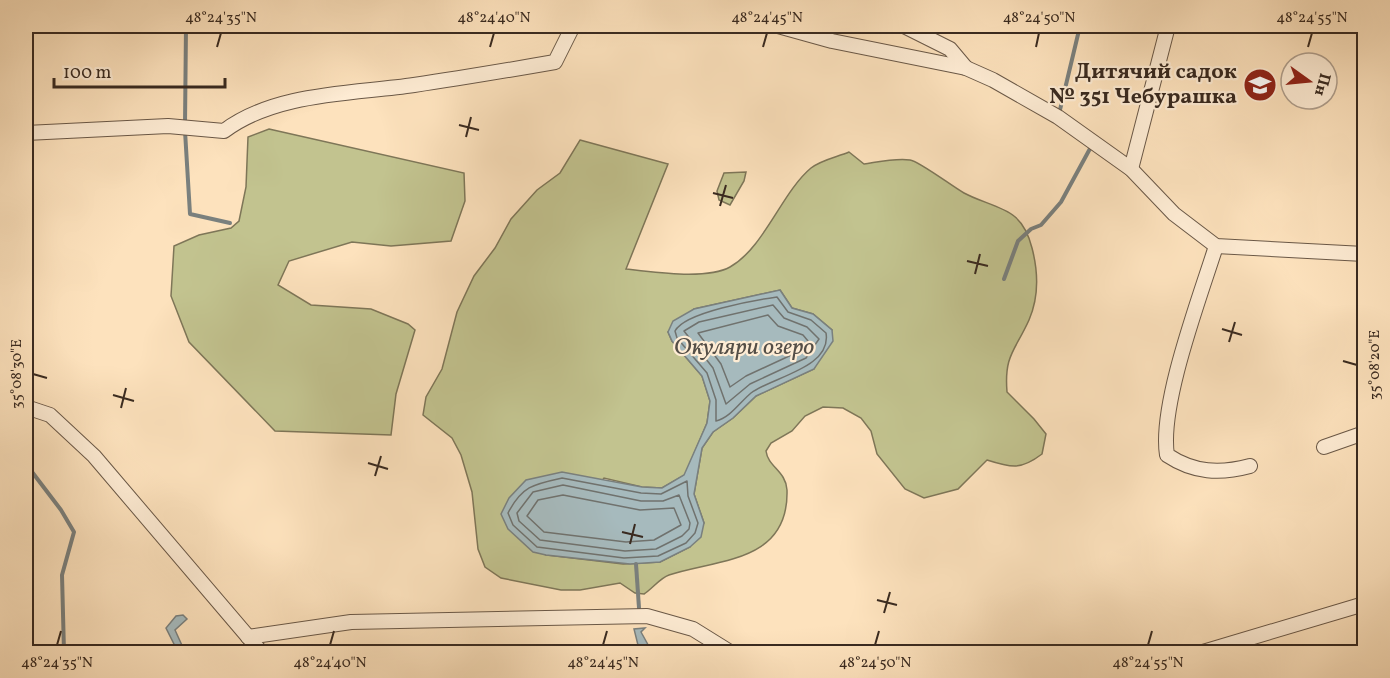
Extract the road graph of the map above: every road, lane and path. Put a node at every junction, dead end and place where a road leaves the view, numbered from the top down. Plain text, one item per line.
1 (573, 26) edge
2 (778, 26) edge
3 (904, 26) edge
4 (1168, 26) edge
5 (966, 68) junction
6 (26, 133) edge
7 (1131, 169) junction
8 (1216, 246) junction
9 (1365, 254) edge
10 (26, 406) edge
11 (1365, 433) edge
12 (1324, 447) dead end
13 (1250, 466) dead end
14 (1365, 604) edge
15 (248, 638) junction
16 (261, 652) edge
17 (730, 652) edge
18 (1203, 652) edge

1 - 6 street
2 - 5 street
3 - 5 street
4 - 7 street
5 - 7 street
7 - 8 street
8 - 9 street
8 - 13 street
10 - 15 street
11 - 12 street
14 - 18 street
15 - 16 street
15 - 17 street

